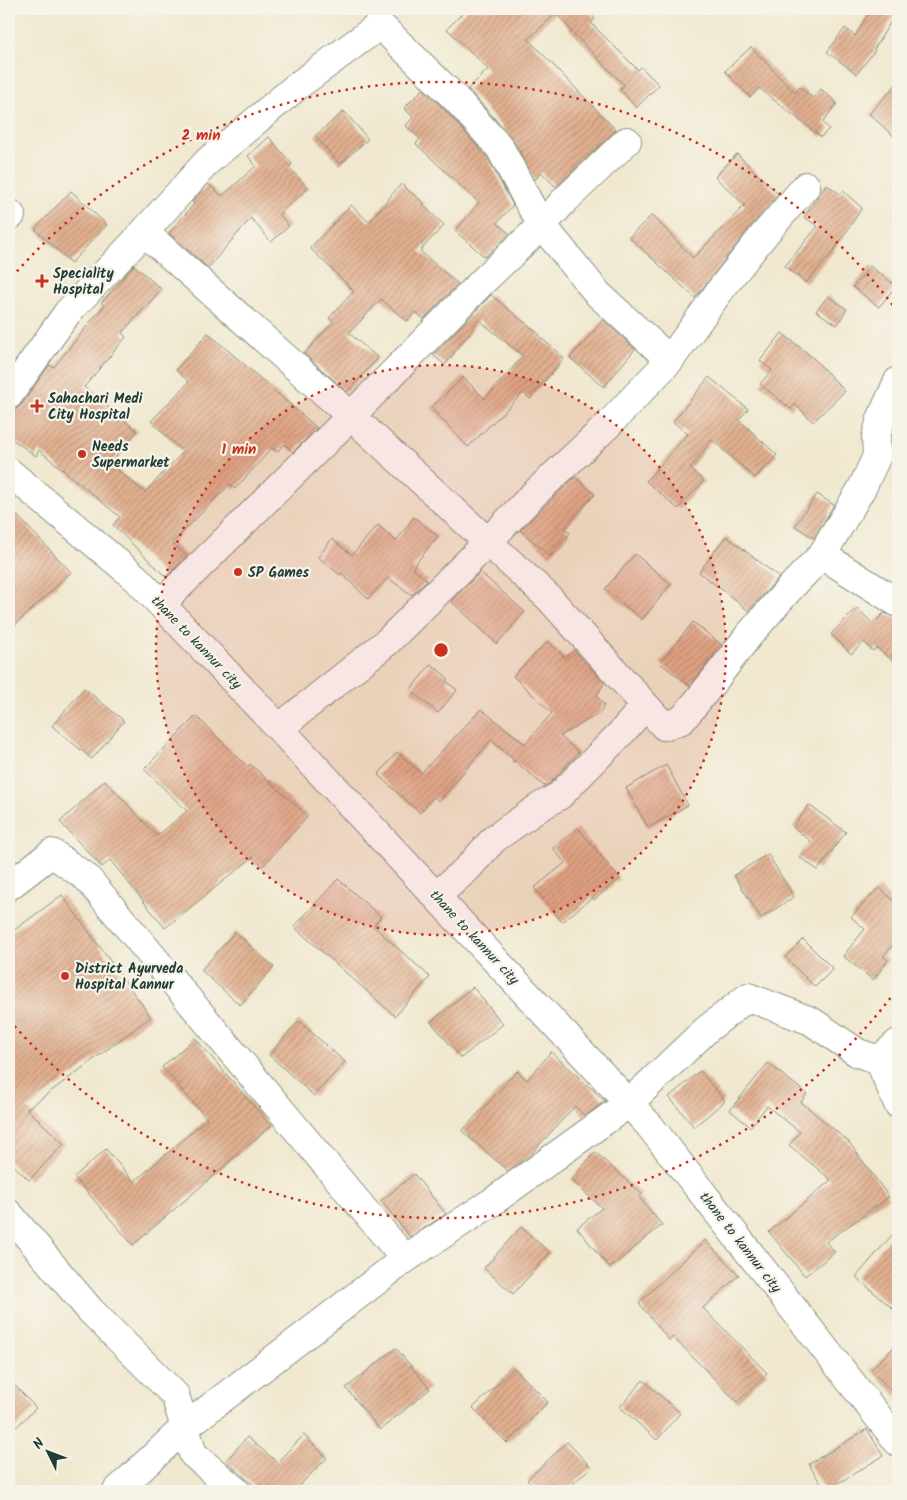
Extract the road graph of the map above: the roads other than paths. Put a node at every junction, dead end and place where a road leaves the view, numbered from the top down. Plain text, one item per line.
1 (626, 141) dead end
2 (806, 186) dead end
3 (542, 225) junction
4 (144, 232) junction
5 (670, 360) junction
6 (898, 382) edge
7 (9, 395) edge
8 (351, 416) junction
9 (888, 457) edge
10 (9, 472) edge
11 (488, 541) junction
12 (822, 555) junction
13 (898, 602) edge
14 (161, 604) junction
15 (646, 706) junction
16 (279, 728) junction
17 (9, 886) edge
18 (436, 896) junction
19 (889, 1052) edge
20 (629, 1103) junction
21 (898, 1104) edge
22 (9, 1214) edge
23 (405, 1259) junction
24 (185, 1427) junction
25 (898, 1442) edge
26 (117, 1491) edge
27 (236, 1491) edge

1 - 3 street
2 - 5 street
3 - 4 street
3 - 5 street
3 - 8 street
4 - 7 street
4 - 8 street
5 - 11 street
6 - 9 street
8 - 11 street
8 - 14 street
9 - 12 street
10 - 14 street, thane to kannur city
11 - 15 street
11 - 16 street
12 - 13 street
12 - 15 street
14 - 16 street, thane to kannur city
15 - 18 street
16 - 18 street, thane to kannur city
17 - 23 street
18 - 20 street, thane to kannur city
19 - 20 street
19 - 21 street
20 - 23 street
20 - 25 street, thane to kannur city
22 - 24 street
23 - 24 street
24 - 26 street
24 - 27 street

